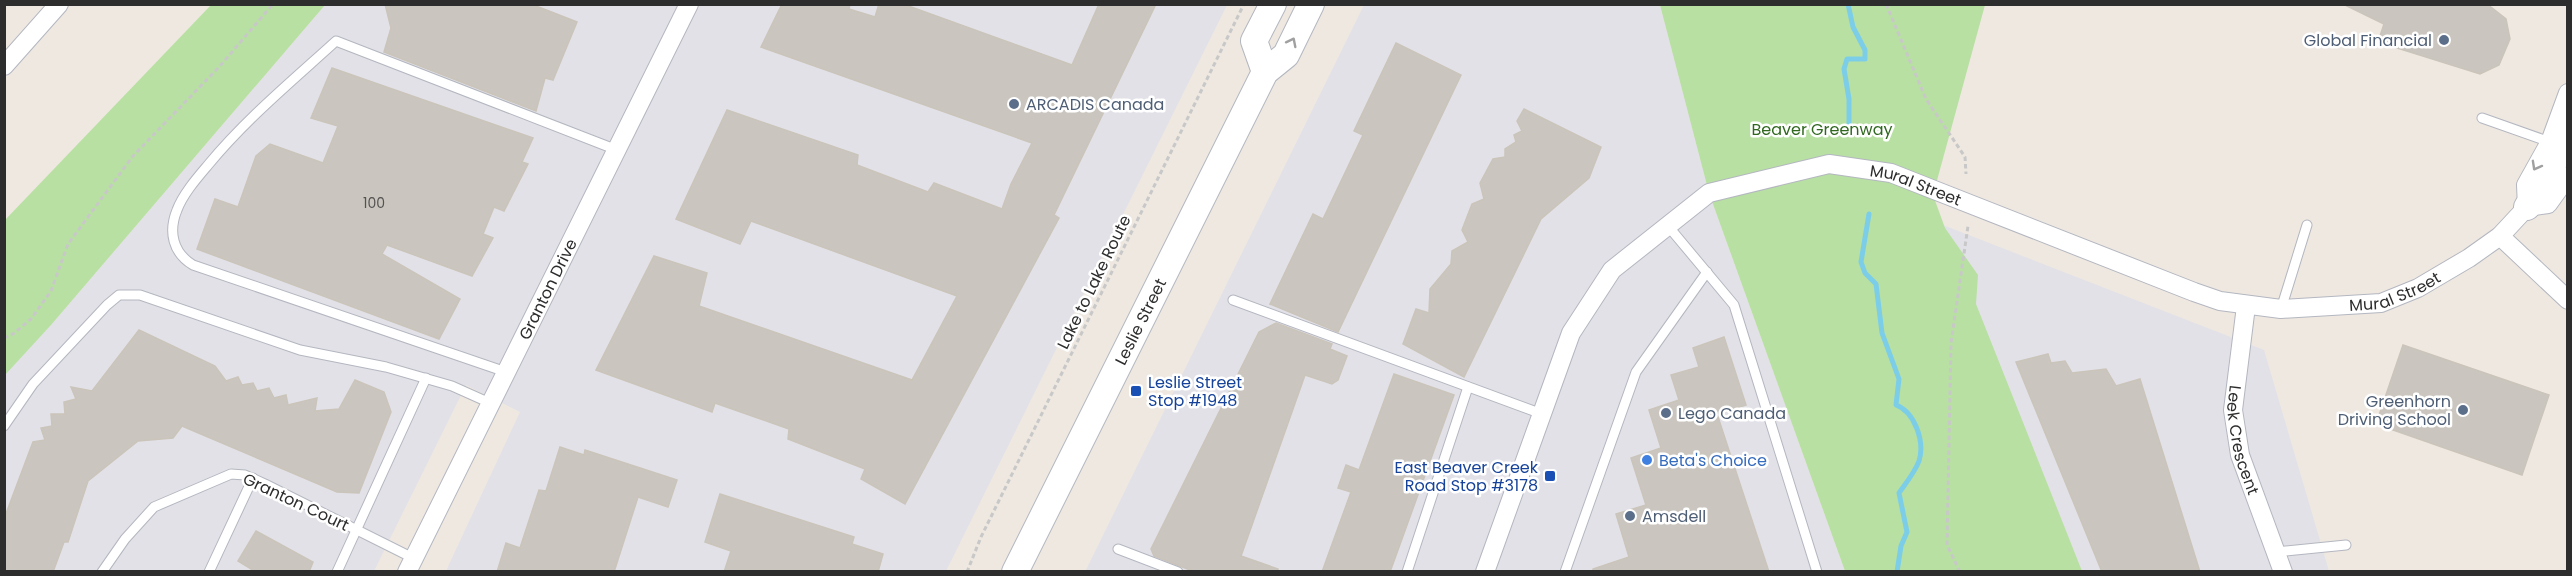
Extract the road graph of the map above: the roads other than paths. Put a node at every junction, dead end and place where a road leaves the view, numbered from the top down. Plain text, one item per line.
1 (59, 4) edge
2 (689, 4) edge
3 (1273, 4) edge
4 (1311, 4) edge
5 (4, 66) edge
6 (1265, 72) junction
7 (2568, 93) edge
8 (2482, 118) dead end
9 (2559, 137) edge
10 (617, 150) junction
11 (2568, 176) edge
12 (2528, 207) junction
13 (2307, 225) dead end
14 (1668, 226) junction
15 (2500, 236) junction
16 (1707, 272) junction
17 (1233, 300) dead end
18 (2568, 300) edge
19 (2246, 306) junction
20 (2281, 309) junction
21 (506, 372) junction
22 (426, 378) junction
23 (1468, 387) junction
24 (490, 403) junction
25 (1542, 414) junction
26 (4, 426) edge
27 (253, 478) junction
28 (357, 530) junction
29 (2346, 545) dead end
30 (1118, 549) dead end
31 (2276, 552) junction
32 (410, 565) edge
33 (102, 572) edge
34 (209, 572) edge
35 (337, 572) edge
36 (1015, 572) edge
37 (1179, 572) edge
38 (1407, 572) edge
39 (1485, 572) edge
40 (1564, 572) edge
41 (1817, 572) edge
42 (2283, 572) edge

1 - 5 street
2 - 10 street, Granton Drive
3 - 6 main road
6 -> 4 main road, Leslie Street
6 - 36 main road, Leslie Street
7 - 9 street
8 - 9 lane
9 - 12 main road
10 - 21 street, Granton Drive
10 - 21 lane
11 - 12 street, Mural Street
12 - 15 street, Mural Street
13 - 20 lane
14 - 16 lane
14 - 19 street, Mural Street
14 - 25 street, Mural Street
15 - 18 street
15 - 20 street, Mural Street
16 - 40 lane
16 - 41 lane
17 - 23 lane
19 - 20 street, Mural Street
19 - 31 street, Leek Crescent
21 - 24 street, Granton Drive
22 - 24 lane
22 - 26 lane
22 - 28 lane
23 - 25 lane
23 - 38 lane
24 - 32 street, Granton Drive
25 - 39 street, Mural Street
27 - 28 lane, Granton Court
27 - 33 lane, Granton Court
27 - 34 lane
28 - 32 lane, Granton Court
28 - 35 lane
29 - 31 lane
30 - 37 lane
31 - 42 street, Leek Crescent

